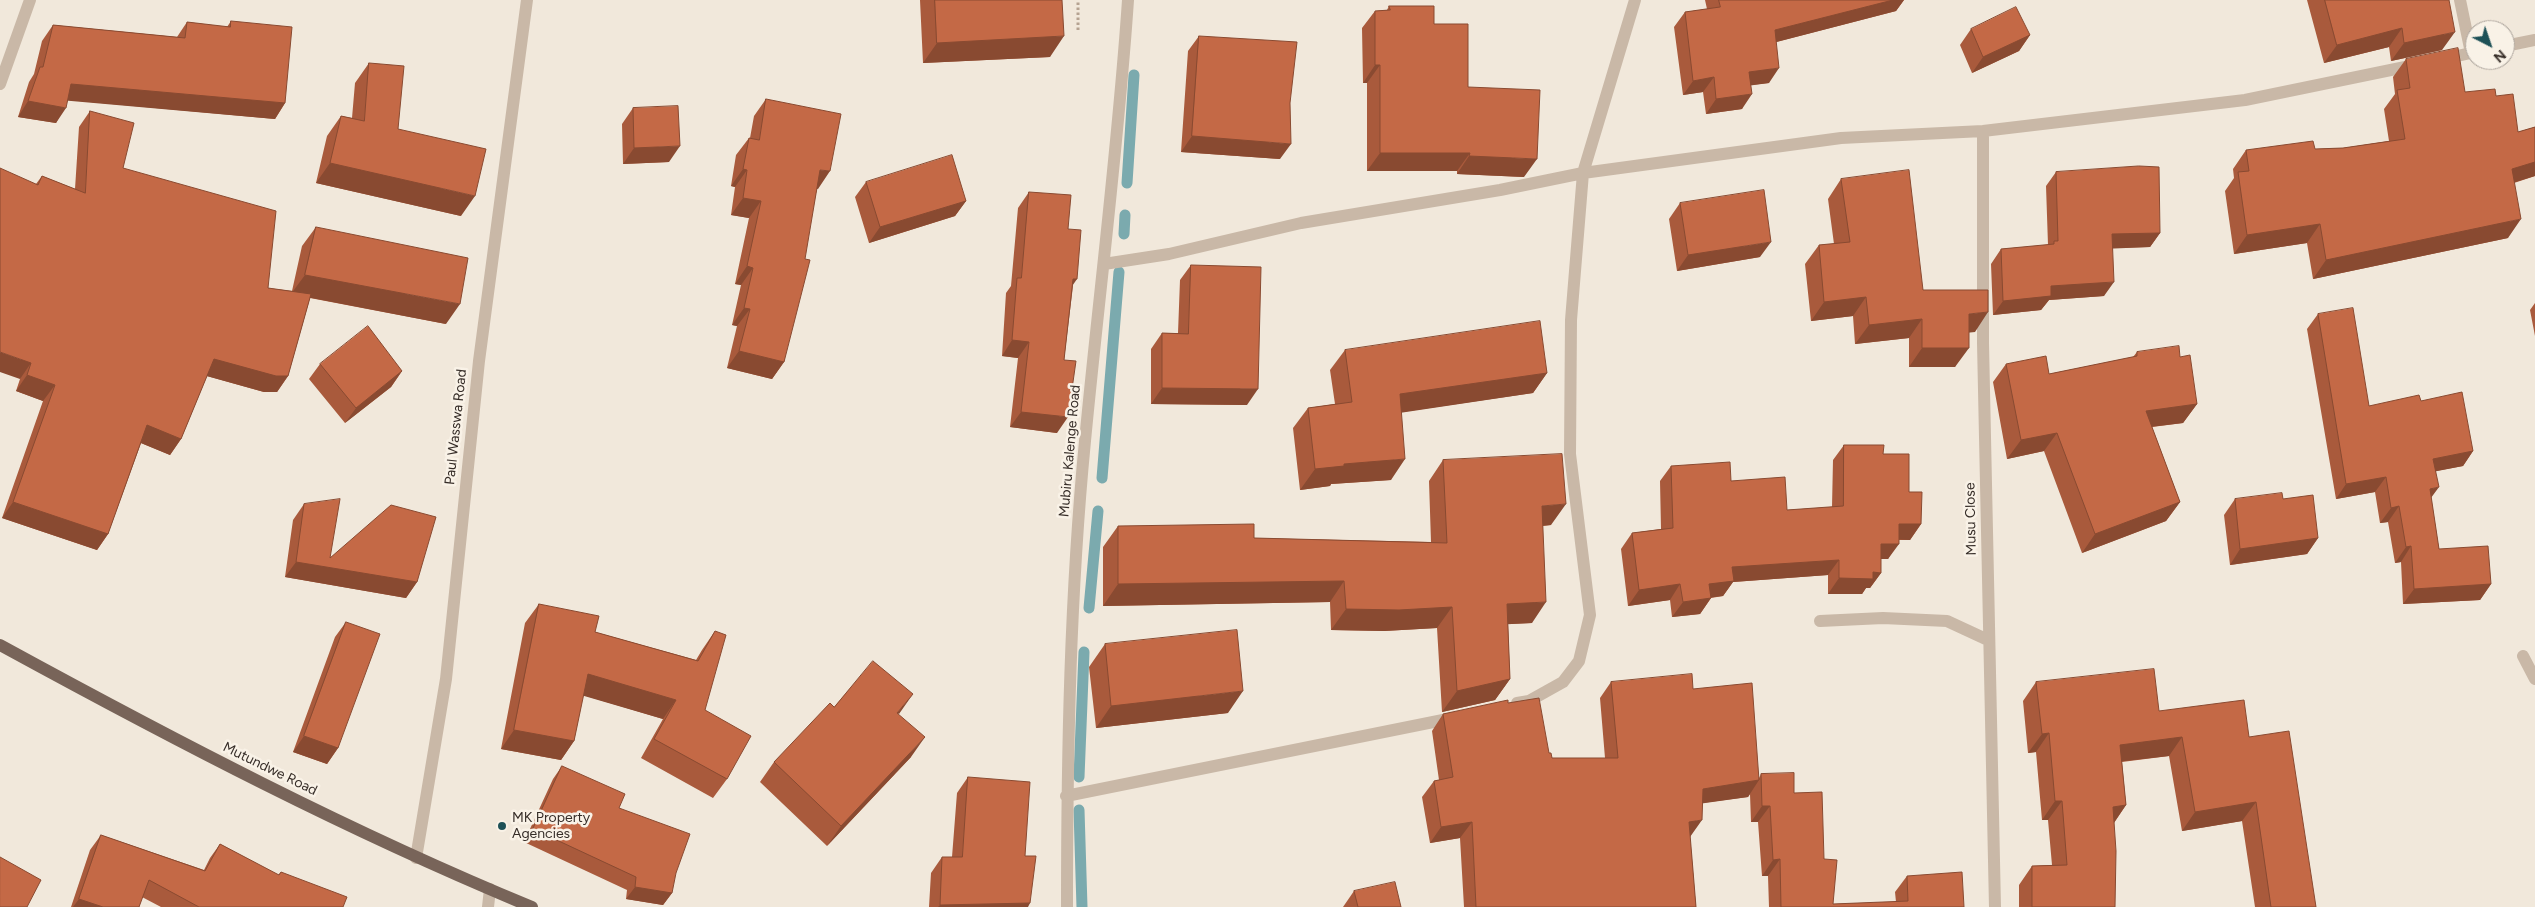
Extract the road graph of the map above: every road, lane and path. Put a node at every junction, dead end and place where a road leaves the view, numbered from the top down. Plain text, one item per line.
1 (30, 0) edge
2 (527, 0) edge
3 (1078, 0) edge
4 (1128, 0) edge
5 (1635, 0) edge
6 (2460, 0) edge
7 (2465, 20) edge
8 (1078, 30) dead end
9 (2535, 40) edge
10 (2515, 44) edge
11 (2465, 55) edge
12 (0, 84) edge
13 (1983, 130) junction
14 (1583, 173) junction
15 (1104, 264) junction
16 (1820, 621) dead end
17 (1988, 640) junction
18 (0, 646) edge
19 (2523, 656) dead end
20 (2535, 679) edge
21 (1501, 707) edge
22 (1464, 715) edge
23 (1066, 796) junction
24 (416, 858) junction
25 (490, 890) junction
26 (488, 907) edge
27 (532, 907) edge
28 (1067, 907) edge
29 (1994, 907) edge

1 - 12 street
2 - 24 street, Paul Wasswa Road
3 - 8 path
4 - 15 street, Mubiru Kalenge Road
5 - 14 street
6 - 7 street
9 - 10 street
11 - 13 street
13 - 14 street
13 - 17 street, Musu Close
14 - 15 street
14 - 21 street
15 - 23 street, Mubiru Kalenge Road
16 - 17 street
17 - 29 street, Musu Close
18 - 24 main road, Mutundwe Road
19 - 20 street
22 - 23 street
23 - 28 street, Mubiru Kalenge Road
24 - 25 main road, Mutundwe Road
25 - 26 street
25 - 27 main road, Mutundwe Road

